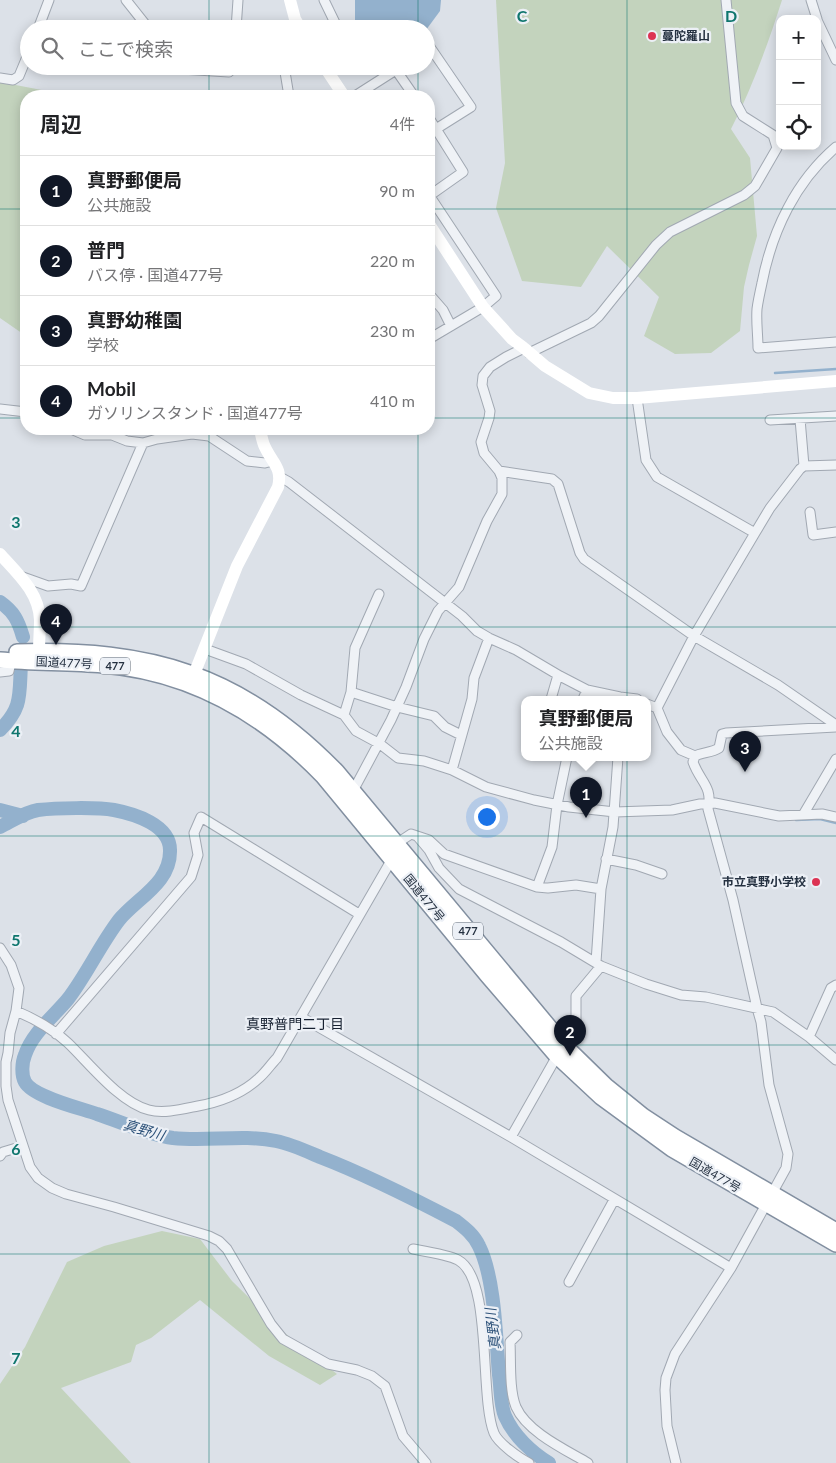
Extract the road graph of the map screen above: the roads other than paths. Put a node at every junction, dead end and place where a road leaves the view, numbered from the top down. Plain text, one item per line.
1 (49, 0) edge
2 (126, 0) edge
3 (238, 0) edge
4 (290, 0) edge
5 (324, 0) edge
6 (726, 0) edge
7 (811, 0) edge
8 (816, 15) edge
9 (41, 20) edge
10 (142, 20) edge
11 (237, 20) edge
12 (296, 20) edge
13 (334, 20) edge
14 (821, 28) edge
15 (435, 55) edge
16 (836, 60) edge
17 (20, 74) edge
18 (285, 75) edge
19 (330, 75) edge
20 (389, 75) edge
21 (403, 75) edge
22 (0, 78) edge
23 (287, 90) edge
24 (340, 90) edge
25 (367, 90) edge
26 (411, 90) edge
27 (436, 129) joint
28 (836, 146) edge
29 (435, 191) edge
30 (435, 204) edge
31 (435, 238) edge
32 (435, 301) edge
33 (483, 307) junction
34 (451, 326) junction
35 (435, 335) edge
36 (836, 342) edge
37 (526, 351) junction
38 (836, 381) edge
39 (637, 398) junction
40 (0, 409) edge
41 (20, 411) edge
42 (836, 416) edge
43 (800, 419) junction
44 (770, 420) dead end
45 (84, 435) edge
46 (112, 435) edge
47 (112, 435) edge
48 (185, 435) edge
49 (200, 435) edge
50 (262, 435) edge
51 (143, 443) junction
52 (274, 461) junction
53 (836, 465) edge
54 (804, 466) junction
55 (499, 470) junction
56 (280, 477) junction
57 (810, 512) dead end
58 (836, 532) edge
59 (755, 533) junction
60 (0, 554) edge
61 (20, 576) junction
62 (379, 594) dead end
63 (445, 603) junction
64 (694, 636) junction
65 (488, 638) junction
66 (204, 649) junction
67 (39, 651) junction
68 (7, 657) edge
69 (0, 672) edge
70 (558, 676) junction
71 (192, 679) junction
72 (587, 690) junction
73 (351, 692) junction
74 (552, 696) edge
75 (584, 696) edge
76 (612, 696) edge
77 (651, 706) edge
78 (397, 707) junction
79 (657, 708) junction
80 (344, 715) junction
81 (836, 726) edge
82 (461, 736) junction
83 (380, 744) junction
84 (695, 756) junction
85 (836, 759) edge
86 (566, 761) edge
87 (618, 761) edge
88 (452, 770) junction
89 (353, 791) junction
90 (709, 803) junction
91 (557, 805) junction
92 (615, 812) junction
93 (803, 815) junction
94 (836, 817) edge
95 (418, 837) junction
96 (396, 844) junction
97 (392, 859) junction
98 (606, 859) junction
99 (662, 874) dead end
100 (537, 887) junction
101 (601, 889) junction
102 (359, 914) junction
103 (0, 948) edge
104 (599, 964) junction
105 (836, 985) edge
106 (756, 1008) junction
107 (16, 1011) junction
108 (301, 1017) junction
109 (54, 1033) junction
110 (809, 1037) junction
111 (561, 1051) junction
112 (836, 1060) edge
113 (3, 1061) edge
114 (510, 1137) junction
115 (23, 1146) junction
116 (0, 1156) edge
117 (769, 1199) junction
118 (614, 1200) junction
119 (836, 1231) edge
120 (836, 1244) edge
121 (413, 1248) dead end
122 (730, 1268) junction
123 (568, 1282) dead end
124 (517, 1335) dead end
125 (426, 1463) edge
126 (529, 1463) edge
127 (588, 1463) edge
128 (676, 1463) edge

1 - 9 street
2 - 10 street
3 - 11 street
4 - 12 street
5 - 13 street
6 - 37 street
7 - 8 street
14 - 16 street
15 - 27 street
17 - 22 street
18 - 23 street
19 - 24 street
20 - 25 street
21 - 26 street
27 - 29 street
28 - 36 street
30 - 33 street
31 - 33 street
32 - 34 street
33 - 34 street
33 - 37 street
34 - 35 street
37 - 39 street
37 - 55 street
38 - 39 street
39 - 59 street
40 - 41 street
42 - 43 street
43 - 44 street
43 - 54 street
45 - 46 street
47 - 51 street
48 - 51 street
49 - 52 street
50 - 52 street
51 - 61 street
52 - 56 street
53 - 54 street
54 - 59 street
55 - 63 street
55 - 64 street
56 - 63 street
56 - 66 street
57 - 58 street
59 - 64 street
60 - 61 street
61 - 67 street
62 - 73 street
63 - 65 street
63 - 78 street
64 - 79 street
64 - 81 street
65 - 70 street
65 - 82 street
66 - 71 street
66 - 80 street
67 - 68 highway, 国道477号 / 477
67 - 71 highway, 国道477号 / 477
68 - 69 street
68 - 71 highway, 国道477号 / 477
70 - 72 street
70 - 74 street
71 - 89 highway, 国道477号 / 477
71 - 97 highway, 国道477号 / 477
72 - 75 street
72 - 76 street
73 - 78 street
73 - 80 street
77 - 79 street
78 - 82 street
78 - 83 street
79 - 84 street
80 - 83 street
81 - 84 street
82 - 88 street
83 - 88 street
83 - 89 street
84 - 90 street
85 - 93 street
86 - 91 street
87 - 92 street
88 - 91 street
89 - 96 highway, 国道477号 / 477
90 - 92 street
90 - 93 street
90 - 106 street
91 - 92 street
91 - 100 street
92 - 98 street
93 - 94 street
95 - 96 street
95 - 100 street
95 - 104 street
96 - 97 street
96 - 111 highway, 国道477号 / 477
97 - 102 street
97 - 111 highway, 国道477号 / 477
98 - 99 street
98 - 101 street
100 - 101 street
101 - 104 street
102 - 108 street
102 - 109 street
103 - 107 street
104 - 106 street
104 - 111 street
105 - 110 street
106 - 110 street
106 - 117 street
107 - 109 street
107 - 113 street
108 - 109 street
108 - 114 street
110 - 112 street
111 - 114 street
111 - 117 highway, 国道477号 / 477
113 - 115 street
114 - 118 street
115 - 116 street
115 - 125 street
117 - 119 highway, 国道477号 / 477
117 - 120 highway, 国道477号 / 477
117 - 122 street
118 - 122 street
118 - 123 street
121 - 126 street
122 - 128 street
124 - 127 street

